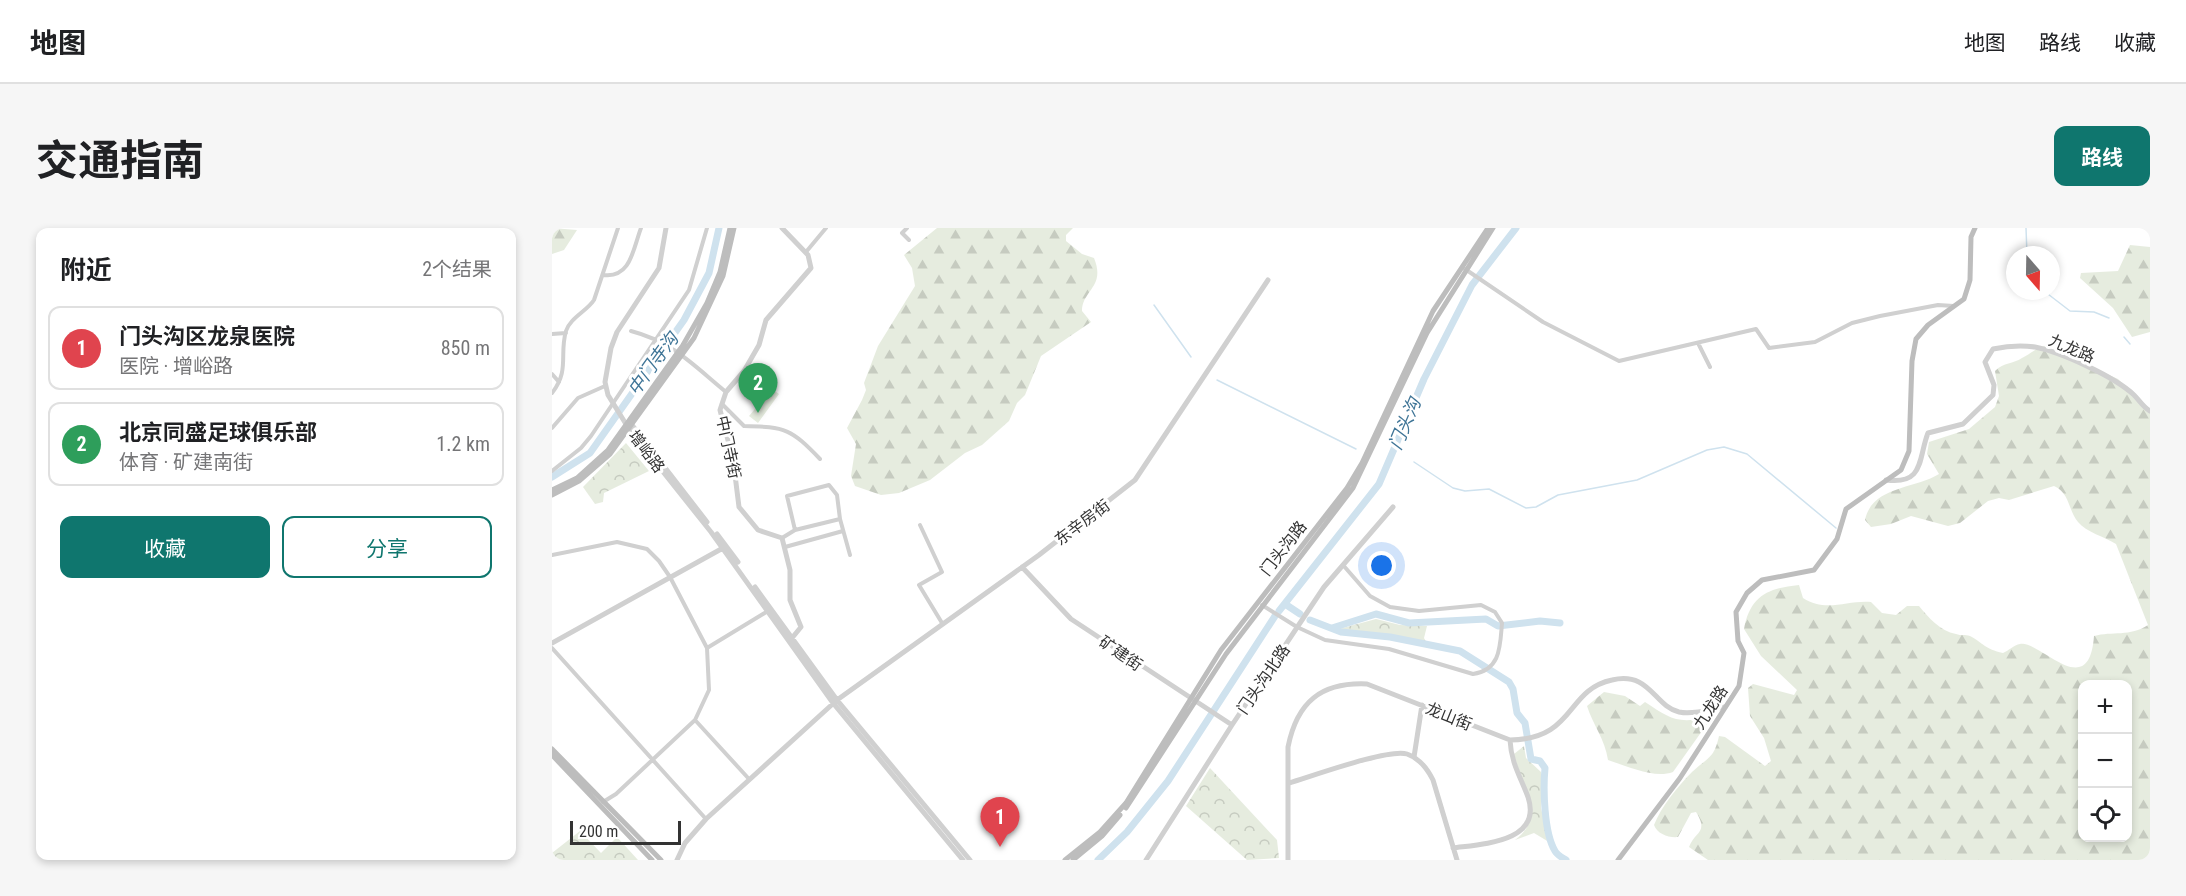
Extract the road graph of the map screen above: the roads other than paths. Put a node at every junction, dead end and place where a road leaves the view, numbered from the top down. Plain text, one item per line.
1 (618, 228) edge
2 (641, 228) edge
3 (666, 228) edge
4 (707, 228) edge
5 (732, 228) edge
6 (782, 228) edge
7 (826, 228) edge
8 (907, 228) edge
9 (1488, 228) edge
10 (1493, 228) edge
11 (1976, 228) edge
12 (909, 240) dead end
13 (806, 252) junction
14 (1464, 268) junction
15 (604, 275) junction
16 (1268, 280) dead end
17 (1954, 306) junction
18 (631, 331) dead end
19 (566, 333) junction
20 (552, 334) edge
21 (658, 338) junction
22 (1698, 343) junction
23 (680, 353) junction
24 (1710, 367) dead end
25 (552, 374) edge
26 (559, 382) junction
27 (605, 386) junction
28 (726, 392) junction
29 (552, 393) edge
30 (722, 404) junction
31 (615, 407) junction
32 (2150, 411) edge
33 (629, 426) junction
34 (552, 428) edge
35 (820, 459) dead end
36 (552, 471) edge
37 (1887, 480) junction
38 (552, 490) edge
39 (552, 495) edge
40 (1393, 507) dead end
41 (840, 519) junction
42 (920, 525) dead end
43 (795, 530) junction
44 (843, 531) junction
45 (782, 538) junction
46 (785, 547) junction
47 (723, 548) junction
48 (552, 555) edge
49 (850, 555) dead end
50 (1343, 565) junction
51 (1022, 567) junction
52 (670, 578) junction
53 (1261, 604) junction
54 (768, 611) junction
55 (942, 623) junction
56 (1297, 627) junction
57 (792, 638) junction
58 (552, 643) edge
59 (552, 648) edge
60 (707, 648) junction
61 (835, 701) junction
62 (1195, 703) junction
63 (1422, 705) junction
64 (1725, 707) junction
65 (695, 720) junction
66 (1232, 725) junction
67 (1510, 740) junction
68 (552, 749) edge
69 (552, 755) edge
70 (1414, 757) junction
71 (652, 759) junction
72 (749, 779) junction
73 (1289, 783) junction
74 (602, 803) junction
75 (706, 819) junction
76 (1453, 848) junction
77 (1150, 859) edge
78 (652, 860) edge
79 (661, 860) edge
80 (677, 860) edge
81 (963, 860) edge
82 (970, 860) edge
83 (1065, 860) edge
84 (1073, 860) edge
85 (1288, 860) edge
86 (1457, 860) edge
87 (1618, 860) edge

1 - 15 street
2 - 15 street
3 - 27 street
4 - 21 street
5 - 23 main road
6 - 13 street
7 - 13 street
8 - 12 street
9 - 14 main road, 门头沟路
10 - 14 main road, 门头沟路
11 - 17 main road, 九龙路
13 - 28 street, 中门寺街
14 - 22 street
14 - 53 main road, 门头沟路
15 - 19 street
16 - 51 street, 东辛房街
17 - 22 street
17 - 37 main road, 九龙路
18 - 21 street
19 - 20 street
19 - 26 street
21 - 23 street
21 - 31 street
22 - 24 street
23 - 28 street
23 - 33 main road
25 - 26 street
26 - 29 street
27 - 31 street
27 - 34 street
28 - 30 street, 中门寺街
30 - 35 street
30 - 45 street, 中门寺街
31 - 33 street
31 - 36 street
32 - 37 street, 九龙路
33 - 38 main road
33 - 39 main road
33 - 47 street, 增峪路
33 - 57 street, 增峪路
37 - 64 main road, 九龙路
40 - 50 street, 门头沟北路
41 - 43 street
41 - 43 street
41 - 44 street
42 - 55 street
43 - 45 street
44 - 46 street
44 - 49 street
45 - 46 street
46 - 57 street
47 - 52 street
47 - 54 street, 增峪路
48 - 52 street
50 - 56 street, 门头沟北路
50 - 56 street
51 - 55 street, 东辛房街
51 - 62 street, 矿建街
52 - 58 street
52 - 60 street
53 - 56 street
53 - 62 main road, 门头沟路
54 - 60 street
54 - 61 street, 增峪路
55 - 61 street, 东辛房街
56 - 66 street, 门头沟北路
57 - 61 street, 增峪路
59 - 71 street
60 - 65 street
61 - 72 street, 东辛房街
61 - 81 street, 增峪路
61 - 82 street, 增峪路
62 - 66 street, 矿建街
62 - 83 main road, 门头沟路
62 - 84 main road, 门头沟路
63 - 67 street, 龙山街
63 - 70 street
63 - 73 street, 龙山街
64 - 67 street, 龙山街
64 - 87 main road, 九龙路
65 - 71 street
65 - 72 street
66 - 77 street, 门头沟北路
67 - 76 street
68 - 74 main road
69 - 78 main road
70 - 73 street
70 - 76 street
71 - 74 street
71 - 75 street
72 - 75 street, 东辛房街
73 - 85 street, 龙山街
74 - 79 main road
75 - 80 street, 东辛房街
76 - 86 street

